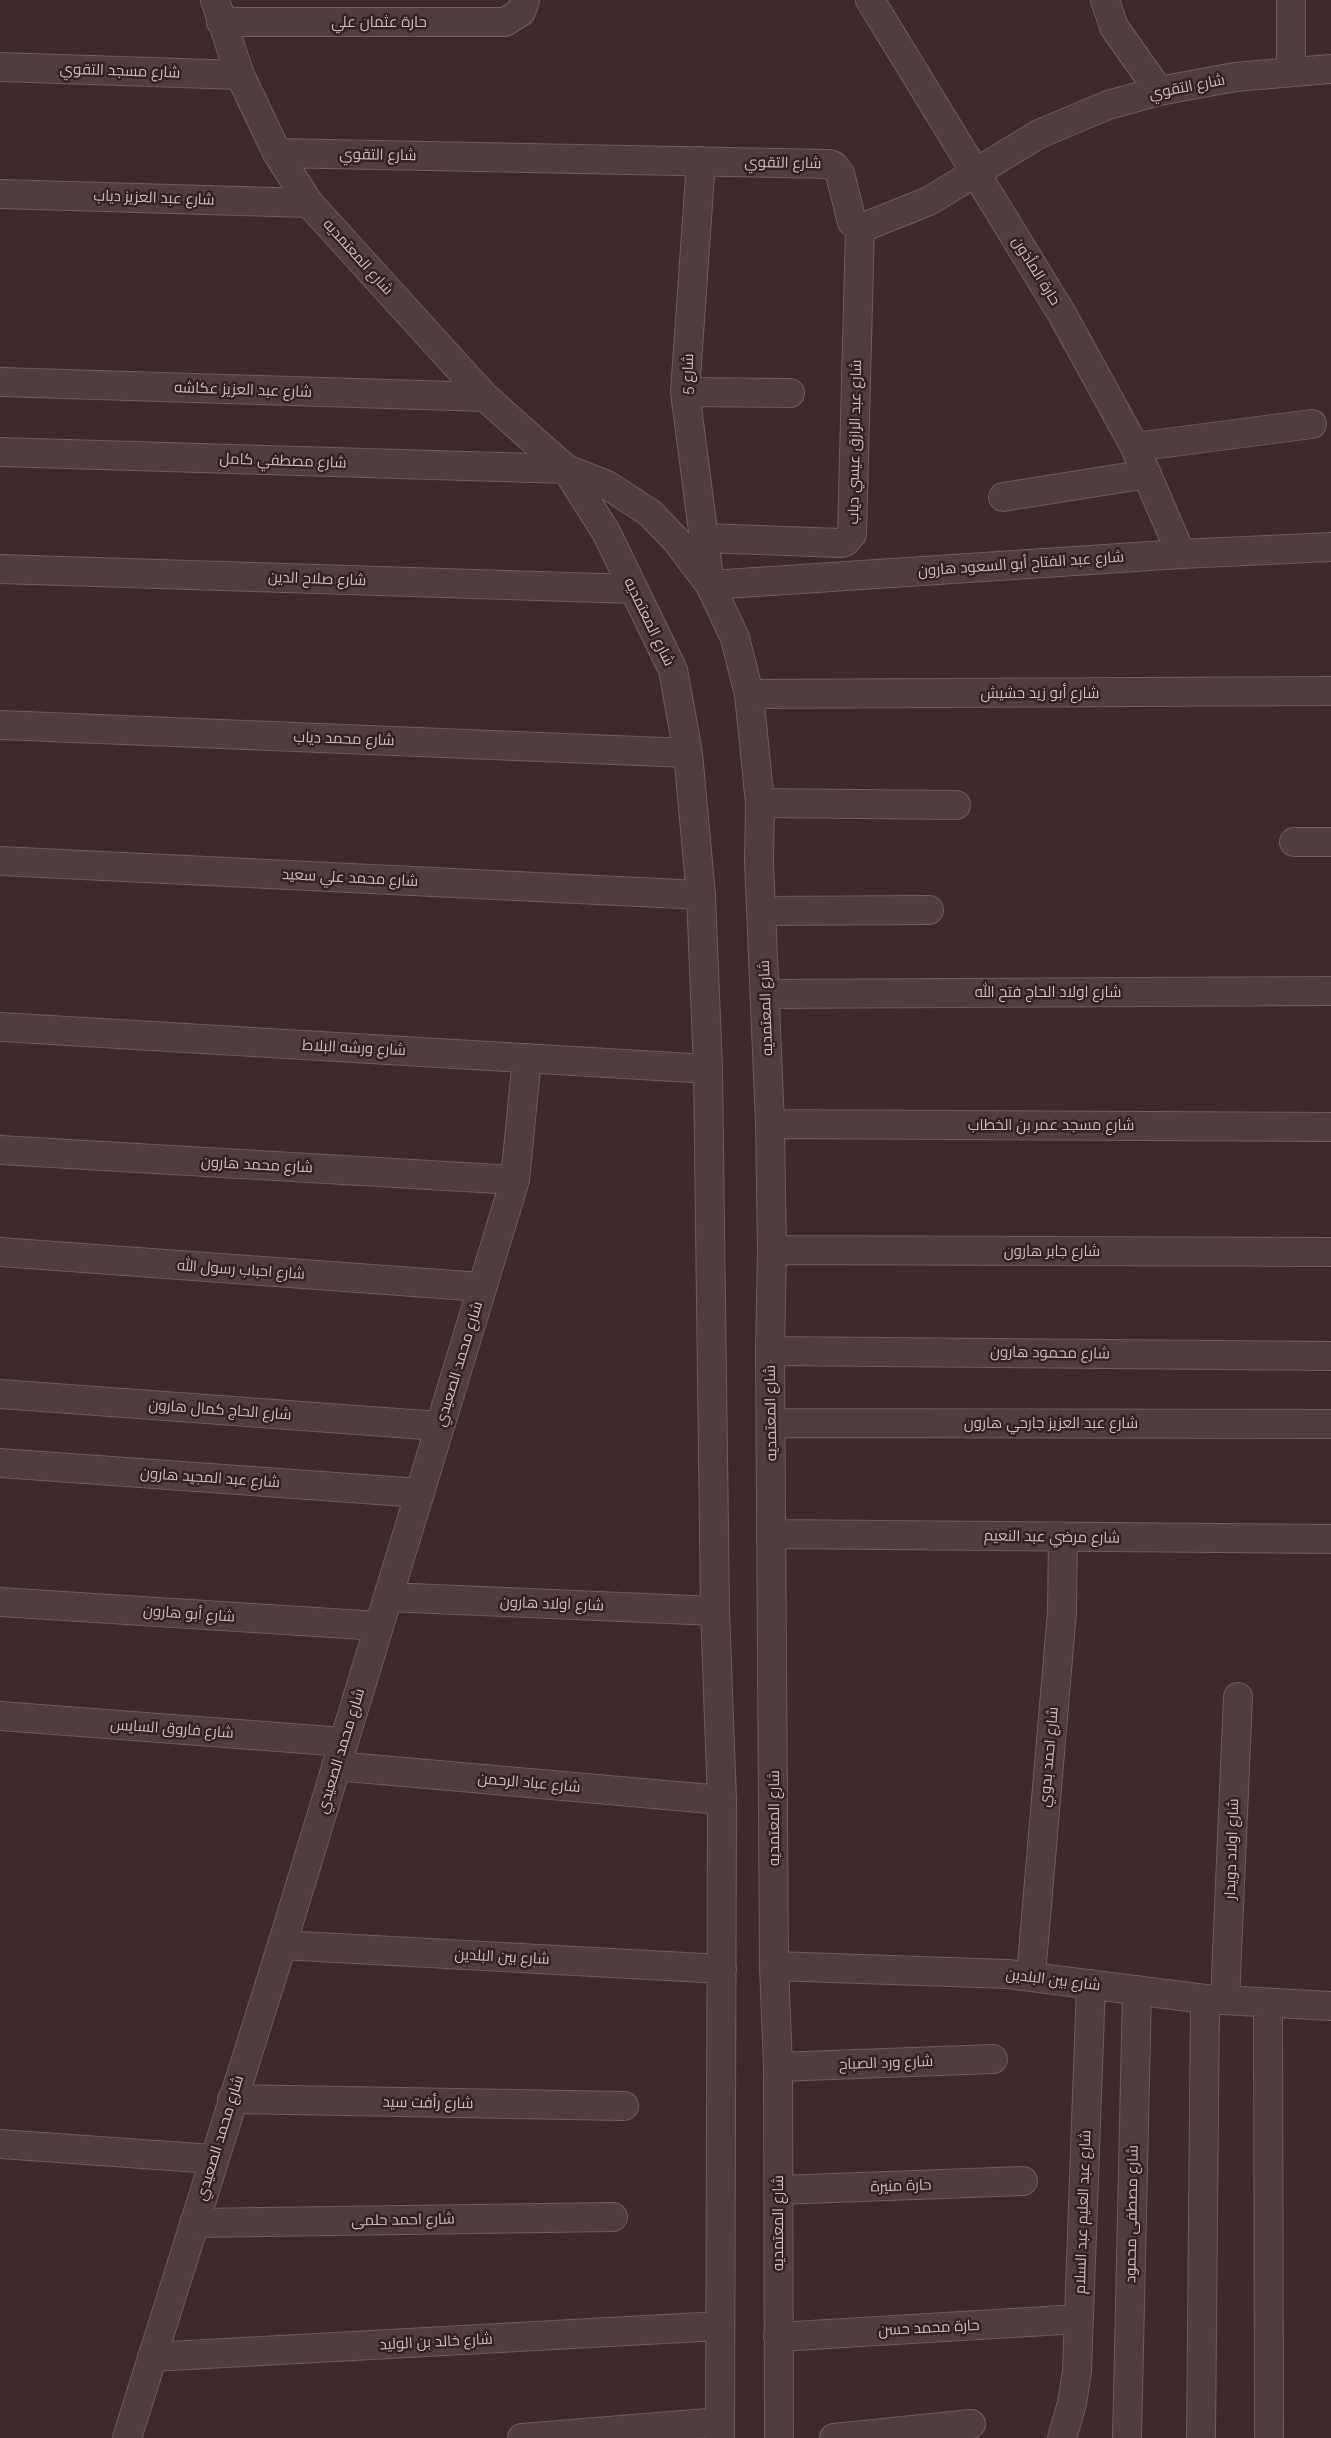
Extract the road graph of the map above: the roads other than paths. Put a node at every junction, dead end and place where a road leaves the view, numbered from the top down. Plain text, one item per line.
1 (525, 0) edge
2 (870, 0) edge
3 (1105, 0) edge
4 (1291, 0) edge
5 (218, 11) edge
6 (0, 67) edge
7 (1331, 69) edge
8 (1291, 71) junction
9 (240, 75) junction
10 (1160, 91) junction
11 (277, 153) junction
12 (701, 161) junction
13 (974, 171) junction
14 (0, 194) edge
15 (308, 203) junction
16 (860, 227) junction
17 (0, 382) edge
18 (686, 392) junction
19 (790, 393) dead end
20 (486, 398) junction
21 (1312, 424) dead end
22 (1135, 447) junction
23 (0, 452) edge
24 (566, 469) junction
25 (1147, 474) junction
26 (1003, 497) dead end
27 (705, 538) junction
28 (1331, 548) edge
29 (1180, 554) junction
30 (0, 569) edge
31 (710, 585) junction
32 (633, 589) junction
33 (1331, 691) edge
34 (749, 694) junction
35 (0, 725) edge
36 (688, 753) junction
37 (760, 803) junction
38 (956, 805) dead end
39 (1294, 842) dead end
40 (1331, 842) edge
41 (0, 860) edge
42 (701, 895) junction
43 (929, 910) dead end
44 (763, 911) junction
45 (1331, 990) edge
46 (765, 994) junction
47 (0, 1027) edge
48 (527, 1058) junction
49 (708, 1069) junction
50 (770, 1124) junction
51 (1331, 1127) edge
52 (0, 1150) edge
53 (515, 1180) junction
54 (772, 1250) junction
55 (0, 1252) edge
56 (1331, 1252) edge
57 (482, 1287) junction
58 (770, 1351) junction
59 (1331, 1356) edge
60 (0, 1394) edge
61 (772, 1423) junction
62 (1331, 1424) edge
63 (440, 1426) junction
64 (0, 1463) edge
65 (420, 1493) junction
66 (772, 1534) junction
67 (1063, 1538) junction
68 (1331, 1539) edge
69 (388, 1597) junction
70 (0, 1602) edge
71 (716, 1611) junction
72 (379, 1626) junction
73 (1238, 1697) dead end
74 (0, 1716) edge
75 (340, 1754) junction
76 (722, 1800) junction
77 (282, 1945) junction
78 (774, 1966) junction
79 (722, 1969) junction
80 (1031, 1975) junction
81 (1091, 1984) junction
82 (1137, 1990) junction
83 (1215, 2000) junction
84 (1268, 2002) junction
85 (1331, 2006) edge
86 (993, 2059) dead end
87 (778, 2067) junction
88 (232, 2099) junction
89 (624, 2106) dead end
90 (0, 2144) edge
91 (213, 2159) junction
92 (1023, 2182) dead end
93 (779, 2190) junction
94 (613, 2217) dead end
95 (194, 2223) junction
96 (1079, 2319) junction
97 (719, 2326) junction
98 (778, 2337) junction
99 (152, 2357) junction
100 (971, 2424) dead end
101 (720, 2430) edge
102 (127, 2438) edge
103 (522, 2438) edge
104 (779, 2438) edge
105 (834, 2438) edge
106 (1062, 2438) edge
107 (1127, 2438) edge
108 (1201, 2438) edge
109 (1268, 2438) edge

1 - 5 street, حارة عثمان علي
2 - 13 street, حارة المأذون
3 - 10 street
4 - 8 street
5 - 9 street, شارع المعتمديه
6 - 9 street, شارع مسجد التقوي
7 - 8 street, شارع التقوي
8 - 10 street, شارع التقوي
9 - 11 street, شارع المعتمديه
10 - 13 street, شارع التقوي
11 - 12 street, شارع التقوي
11 - 15 street, شارع المعتمديه
12 - 16 street, شارع التقوي
12 - 18 street, شارع 5
13 - 16 street, شارع التقوي
13 - 22 street, حارة المأذون
14 - 15 street, شارع عبد العزيز دياب
15 - 20 street, شارع المعتمديه
16 - 27 street, شارع عبد الرازق عيسي دياب
17 - 20 street, شارع عبد العزيز عكاشه
18 - 19 street
18 - 27 street, شارع 5
20 - 24 street, شارع المعتمديه
21 - 22 street
22 - 25 street, حارة المأذون
23 - 24 street, شارع مصطفي كامل
24 - 31 street, شارع المعتمديه
24 - 32 street, شارع المعتمديه
25 - 26 street
25 - 29 street, حارة المأذون
27 - 31 street, شارع 5
28 - 29 street, شارع عبد الفتاح أبو السعود هارون
29 - 31 street, شارع عبد الفتاح أبو السعود هارون
30 - 32 street, شارع صلاح الدين
31 - 34 street, شارع المعتمديه
32 - 36 street, شارع المعتمديه
33 - 34 street, شارع أبو زيد حشيش
34 - 37 street, شارع المعتمديه
35 - 36 street, شارع محمد دياب
36 - 42 street, شارع المعتمديه
37 - 38 street
37 - 44 street, شارع المعتمديه
39 - 40 street
41 - 42 street, شارع محمد علي سعيد
42 - 49 street, شارع المعتمديه
43 - 44 street
44 - 46 street, شارع المعتمديه
45 - 46 street, شارع اولاد الحاج فتح الله
46 - 50 street, شارع المعتمديه
47 - 48 street, شارع ورشه البلاط
48 - 49 street, شارع ورشه البلاط
48 - 53 street, شارع محمد الصعيدي
49 - 71 street, شارع المعتمديه
50 - 51 street, شارع مسجد عمر بن الخطاب
50 - 54 street, شارع المعتمديه
52 - 53 street, شارع محمد هارون
53 - 57 street, شارع محمد الصعيدي
54 - 56 street, شارع جابر هارون
54 - 58 street, شارع المعتمديه
55 - 57 street, شارع احباب رسول الله
57 - 63 street, شارع محمد الصعيدي
58 - 59 street, شارع محمود هارون
58 - 61 street, شارع المعتمديه
60 - 63 street, شارع الحاج كمال هارون
61 - 62 street, شارع عبد العزيز جارحي هارون
61 - 66 street, شارع المعتمديه
63 - 65 street, شارع محمد الصعيدي
64 - 65 street, شارع عبد المجيد هارون
65 - 69 street, شارع محمد الصعيدي
66 - 67 street, شارع مرضي عبد النعيم
66 - 78 street, شارع المعتمديه
67 - 68 street, شارع مرضي عبد النعيم
67 - 80 street, شارع احمد بدوي
69 - 71 street, شارع اولاد هارون
69 - 72 street, شارع محمد الصعيدي
70 - 72 street, شارع أبو هارون
71 - 76 street, شارع المعتمديه
72 - 75 street, شارع محمد الصعيدي
73 - 83 street, شارع اولاد دويدار
74 - 75 street, شارع فاروق السايس
75 - 76 street, شارع عباد الرحمن
75 - 77 street, شارع محمد الصعيدي
76 - 79 street, شارع المعتمديه
77 - 79 street, شارع بين البلدين
77 - 88 street, شارع محمد الصعيدي
78 - 80 street, شارع بين البلدين
78 - 87 street, شارع المعتمديه
79 - 97 street, شارع المعتمديه
80 - 81 street, شارع بين البلدين
81 - 82 street, شارع بين البلدين
81 - 96 street, شارع عبد العليم عبد السلام
82 - 83 street, شارع بين البلدين
82 - 107 street, شارع مصطفى محمود
83 - 84 street, شارع بين البلدين
83 - 108 street, شارع اولاد دويدار
84 - 85 street, شارع بين البلدين
84 - 109 street
86 - 87 street, شارع ورد الصباح
87 - 93 street, شارع المعتمديه
88 - 89 street, شارع رأفت سيد
88 - 91 street, شارع محمد الصعيدي
90 - 91 street
91 - 95 street, شارع محمد الصعيدي
92 - 93 street, حارة منيرة
93 - 98 street, شارع المعتمديه
94 - 95 street, شارع احمد حلمى
95 - 99 street, شارع محمد الصعيدي
96 - 98 street, حارة محمد حسن
96 - 106 street, شارع عبد العليم عبد السلام
97 - 99 street, شارع خالد بن الوليد
97 - 101 street, شارع المعتمديه
98 - 104 street, شارع المعتمديه
99 - 102 street, شارع محمد الصعيدي
100 - 105 street
101 - 103 street

